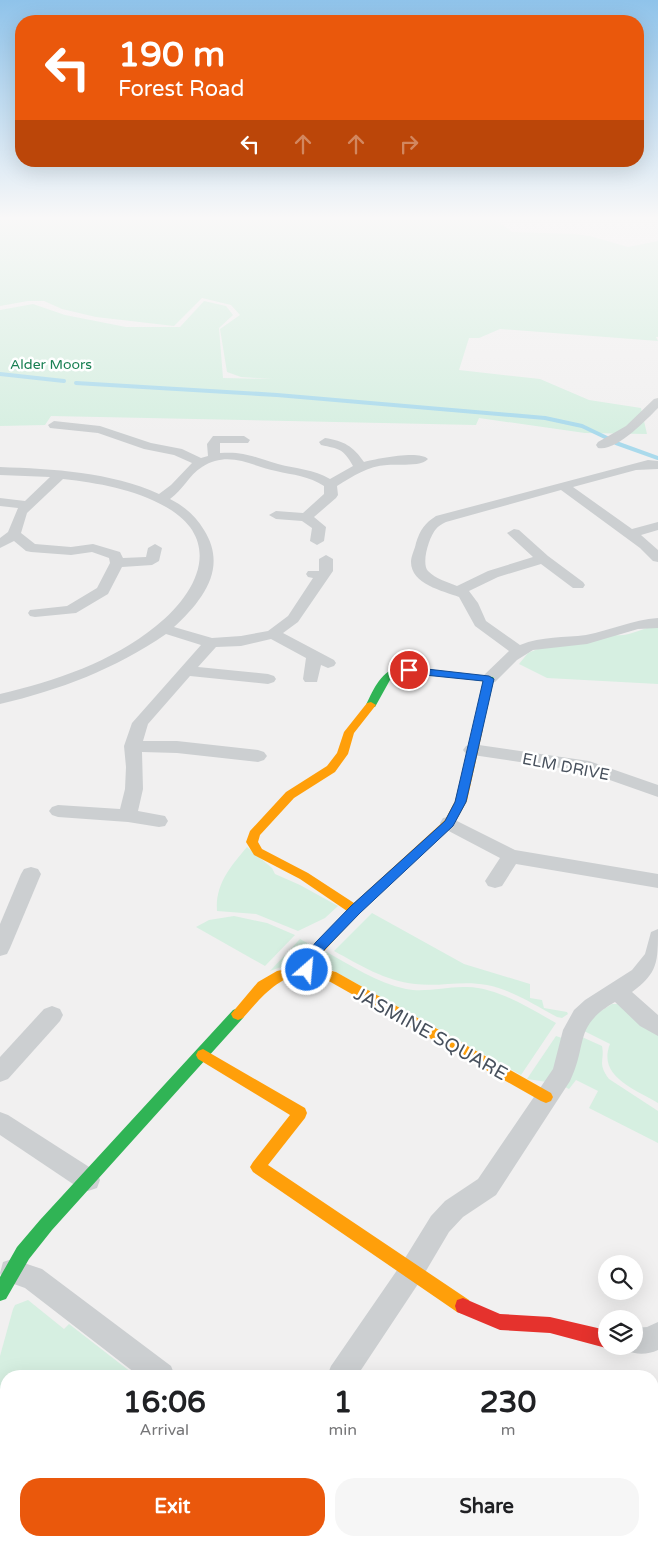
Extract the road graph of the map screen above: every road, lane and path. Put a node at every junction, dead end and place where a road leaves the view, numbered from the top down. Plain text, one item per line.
1 (658, 401) edge
2 (54, 425) dead end
3 (244, 440) dead end
4 (325, 442) dead end
5 (602, 446) dead end
6 (215, 458) junction
7 (422, 459) dead end
8 (200, 462) junction
9 (658, 465) edge
10 (360, 468) junction
11 (0, 471) edge
12 (60, 475) junction
13 (330, 484) junction
14 (564, 486) junction
15 (160, 499) junction
16 (0, 502) edge
17 (26, 506) junction
18 (276, 515) dead end
19 (306, 517) junction
20 (658, 526) edge
21 (514, 533) dead end
22 (14, 534) junction
23 (631, 534) junction
24 (317, 541) dead end
25 (0, 544) edge
26 (658, 558) edge
27 (154, 559) dead end
28 (326, 559) dead end
29 (543, 559) junction
30 (118, 563) junction
31 (578, 585) dead end
32 (102, 591) junction
33 (458, 591) junction
34 (117, 595) dead end
35 (35, 613) dead end
36 (658, 623) edge
37 (163, 628) junction
38 (273, 634) junction
39 (211, 643) junction
40 (520, 651) junction
41 (186, 671) junction
42 (268, 679) dead end
43 (311, 679) dead end
44 (489, 679) junction
45 (0, 699) edge
46 (132, 746) junction
47 (472, 750) junction
48 (258, 756) dead end
49 (658, 791) edge
50 (58, 811) dead end
51 (128, 816) junction
52 (159, 821) dead end
53 (449, 823) junction
54 (511, 856) junction
55 (31, 874) dead end
56 (495, 881) dead end
57 (658, 881) edge
58 (355, 910) junction
59 (658, 937) edge
60 (0, 948) edge
61 (307, 970) junction
62 (618, 992) junction
63 (52, 1015) dead end
64 (658, 1027) edge
65 (203, 1055) junction
66 (0, 1072) edge
67 (546, 1097) junction
68 (0, 1122) edge
69 (88, 1180) junction
70 (411, 1272) junction
71 (6, 1282) edge
72 (658, 1335) edge
73 (598, 1337) edge
74 (643, 1340) edge
75 (153, 1370) edge
76 (345, 1370) edge

1 - 5 street
2 - 8 street
3 - 6 street
4 - 10 street
6 - 8 street
6 - 13 street
7 - 10 street
8 - 15 street
9 - 14 street
10 - 13 street
11 - 12 street
12 - 15 street
12 - 17 street
13 - 19 street
14 - 23 street
14 - 33 street
15 - 37 street
16 - 17 street
17 - 22 street
18 - 19 street
19 - 24 street
20 - 23 street
21 - 29 street
22 - 25 street
22 - 30 street
23 - 26 street
27 - 30 street
28 - 38 street
29 - 31 street
29 - 33 street
30 - 32 street
32 - 34 street
32 - 35 street
33 - 40 street
36 - 40 street
37 - 39 street
37 - 45 street
38 - 39 street
38 - 43 street
39 - 41 street
40 - 44 street
41 - 42 street
41 - 46 street
44 - 47 street
44 - 58 street
46 - 48 street
46 - 51 street
47 - 49 street, ELM DRIVE
47 - 53 street
50 - 51 street
51 - 52 street
53 - 54 street
53 - 58 street
54 - 56 street
54 - 57 street
55 - 60 street
58 - 61 street
59 - 62 street
61 - 65 street, JASMINE SQUARE
61 - 67 street, JASMINE SQUARE
62 - 64 street
62 - 67 street
63 - 66 street
65 - 69 street, JASMINE SQUARE
65 - 70 street
67 - 70 street
68 - 69 street
69 - 71 street, JASMINE SQUARE
70 - 73 street
70 - 76 street
71 - 75 street, JASMINE SQUARE
72 - 74 street

